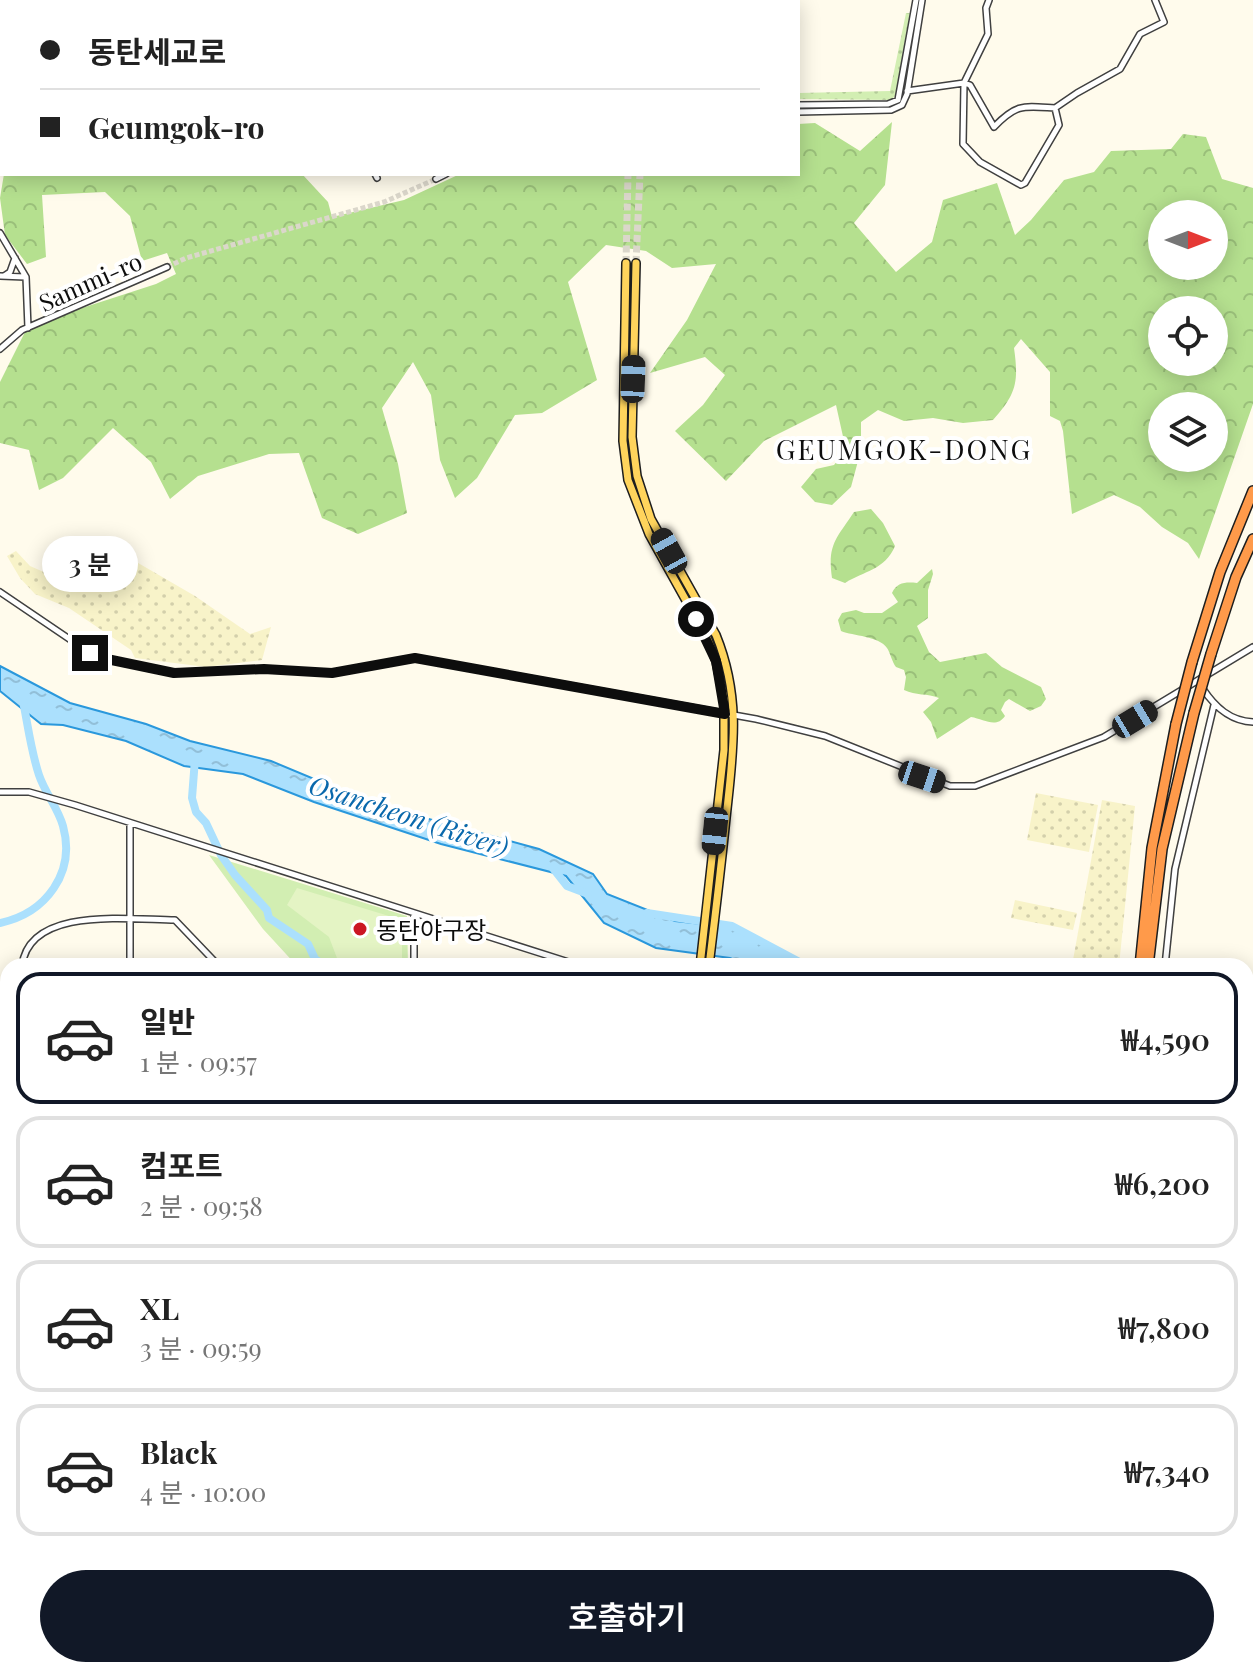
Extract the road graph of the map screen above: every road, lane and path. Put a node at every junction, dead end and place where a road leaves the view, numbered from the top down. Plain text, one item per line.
1 (919, 0) edge
2 (989, 0) edge
3 (1155, 0) edge
4 (964, 83) junction
5 (907, 91) junction
6 (800, 105) edge
7 (1055, 108) junction
8 (800, 112) edge
9 (442, 176) edge
10 (436, 179) dead end
11 (0, 233) edge
12 (15, 257) junction
13 (626, 263) tunnel mouth
14 (636, 263) tunnel mouth
15 (167, 267) tunnel mouth
16 (2, 276) edge
17 (26, 277) junction
18 (28, 328) junction
19 (0, 349) edge
20 (1253, 491) edge
21 (1253, 539) edge
22 (0, 592) edge
23 (1253, 647) edge
24 (1198, 681) junction
25 (1214, 705) junction
26 (725, 714) junction
27 (735, 716) junction
28 (1253, 722) edge
29 (0, 792) edge
30 (130, 823) junction
31 (414, 913) junction
32 (130, 920) junction
33 (25, 958) edge
34 (130, 958) edge
35 (211, 958) edge
36 (414, 958) edge
37 (556, 958) edge
38 (701, 958) edge
39 (710, 958) edge
40 (1141, 958) edge
41 (1149, 958) edge
42 (1166, 958) edge

1 - 5 street
1 - 6 street
2 - 4 street
3 - 7 street
4 - 5 street
4 - 7 street
4 - 7 street
5 - 8 street
9 - 10 street
11 - 12 street
12 - 16 street
12 - 17 street
13 - 26 main road
14 - 27 main road
15 - 18 street, Sammi-ro
16 - 17 street
17 - 18 street
18 - 19 street, Sammi-ro
20 - 40 highway, bridge
21 - 41 highway, bridge
22 - 26 street
23 - 24 street
24 - 25 street
24 - 27 street
25 - 28 street
25 - 42 street
26 - 27 street
26 - 38 main road
27 - 39 main road
29 - 30 street
30 - 31 street
30 - 32 street
31 - 36 street
31 - 37 street
32 - 33 street
32 - 34 street
32 - 35 street

